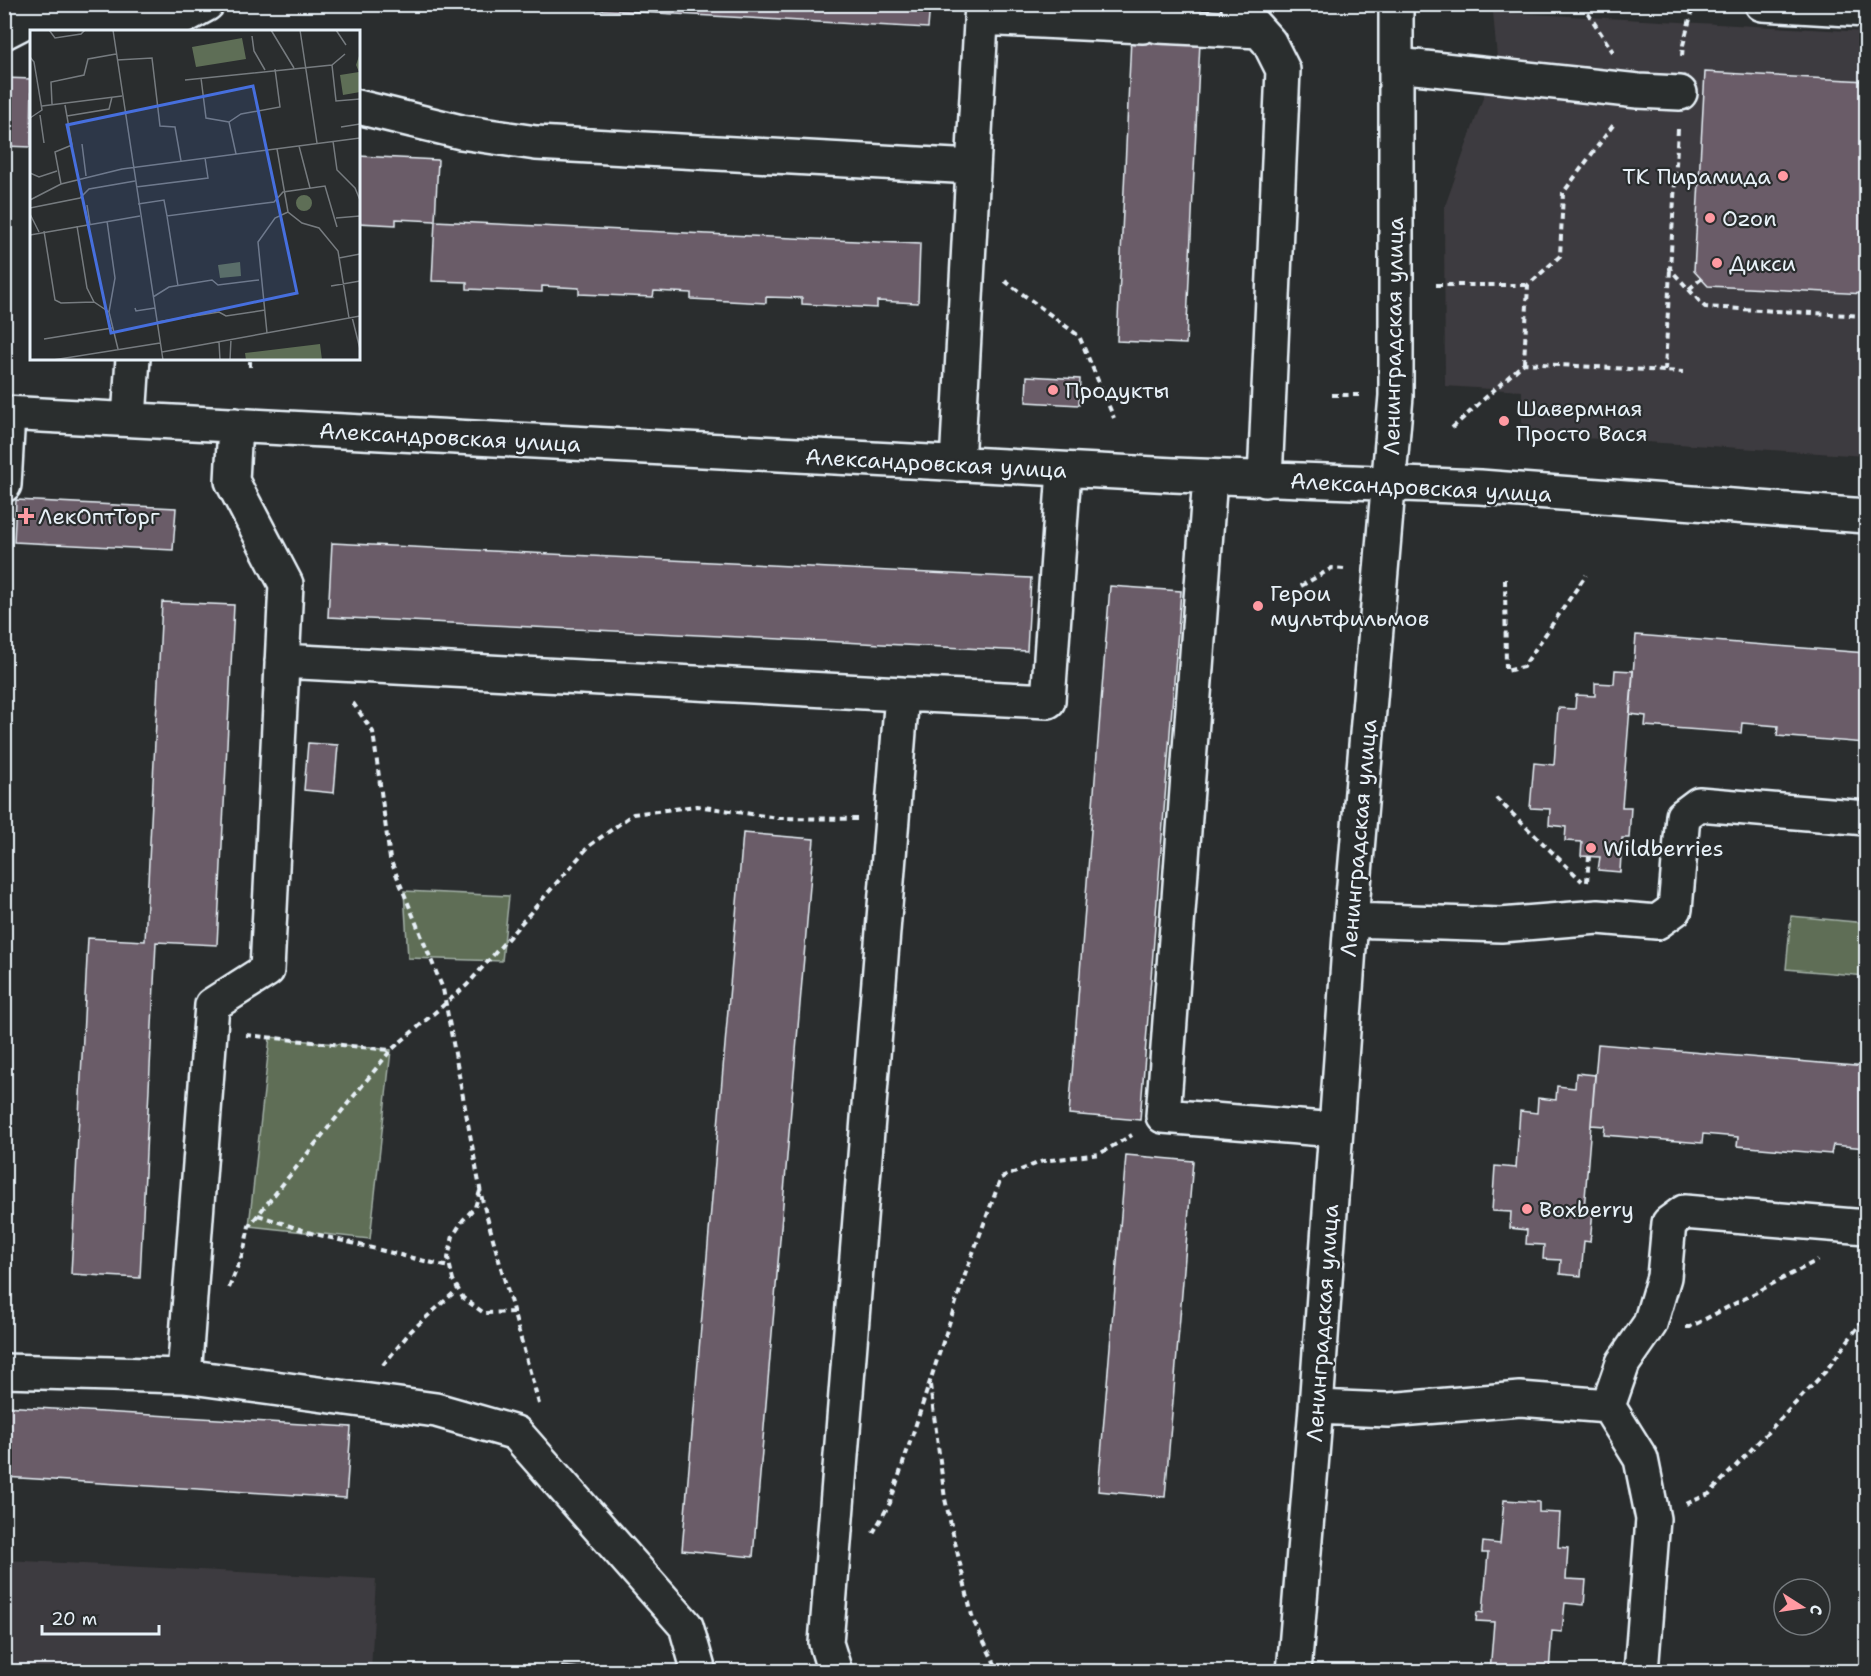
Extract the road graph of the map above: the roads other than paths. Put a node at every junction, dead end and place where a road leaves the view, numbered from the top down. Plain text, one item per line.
1 (207, 4) edge
2 (1238, 4) edge
3 (1396, 4) edge
4 (1762, 4) edge
5 (39, 9) edge
6 (1866, 10) edge
7 (981, 11) edge
8 (186, 26) edge
9 (1259, 31) junction
10 (4, 32) edge
11 (1397, 65) junction
12 (1680, 93) road end
13 (360, 107) edge
14 (973, 167) junction
15 (133, 360) edge
16 (6, 413) edge
17 (129, 419) junction
18 (235, 425) junction
19 (957, 464) junction
20 (1064, 470) junction
21 (1210, 477) junction
22 (1265, 480) junction
23 (1389, 484) junction
24 (4, 485) edge
25 (1866, 516) edge
26 (282, 662) junction
27 (902, 694) junction
28 (1866, 818) edge
29 (1350, 920) junction
30 (1336, 1130) junction
31 (1866, 1227) edge
32 (4, 1371) edge
33 (184, 1376) junction
34 (1608, 1406) junction
35 (1316, 1407) junction
36 (699, 1671) edge
37 (835, 1671) edge
38 (1294, 1671) edge
39 (1641, 1671) edge

1 - 8 street
2 - 9 street
3 - 11 street, Ленинградская улица
4 - 6 street
5 - 8 street
5 - 10 street
7 - 9 street
7 - 14 street
9 - 22 street
11 - 12 street
11 - 23 street, Ленинградская улица
13 - 14 street
14 - 19 street
15 - 17 street
16 - 17 street, Александровская улица
16 - 24 street
17 - 18 street, Александровская улица
18 - 19 street, Александровская улица
18 - 26 street
19 - 20 street, Александровская улица
20 - 21 street, Александровская улица
20 - 27 street
21 - 22 street, Александровская улица
21 - 30 street
22 - 23 street, Александровская улица
23 - 25 street, Александровская улица
23 - 29 street, Ленинградская улица
26 - 27 street
26 - 33 street
27 - 37 street
28 - 29 street
29 - 30 street, Ленинградская улица
30 - 35 street, Ленинградская улица
31 - 34 street
32 - 33 street
33 - 36 street
34 - 35 street
34 - 39 street
35 - 38 street, Ленинградская улица

